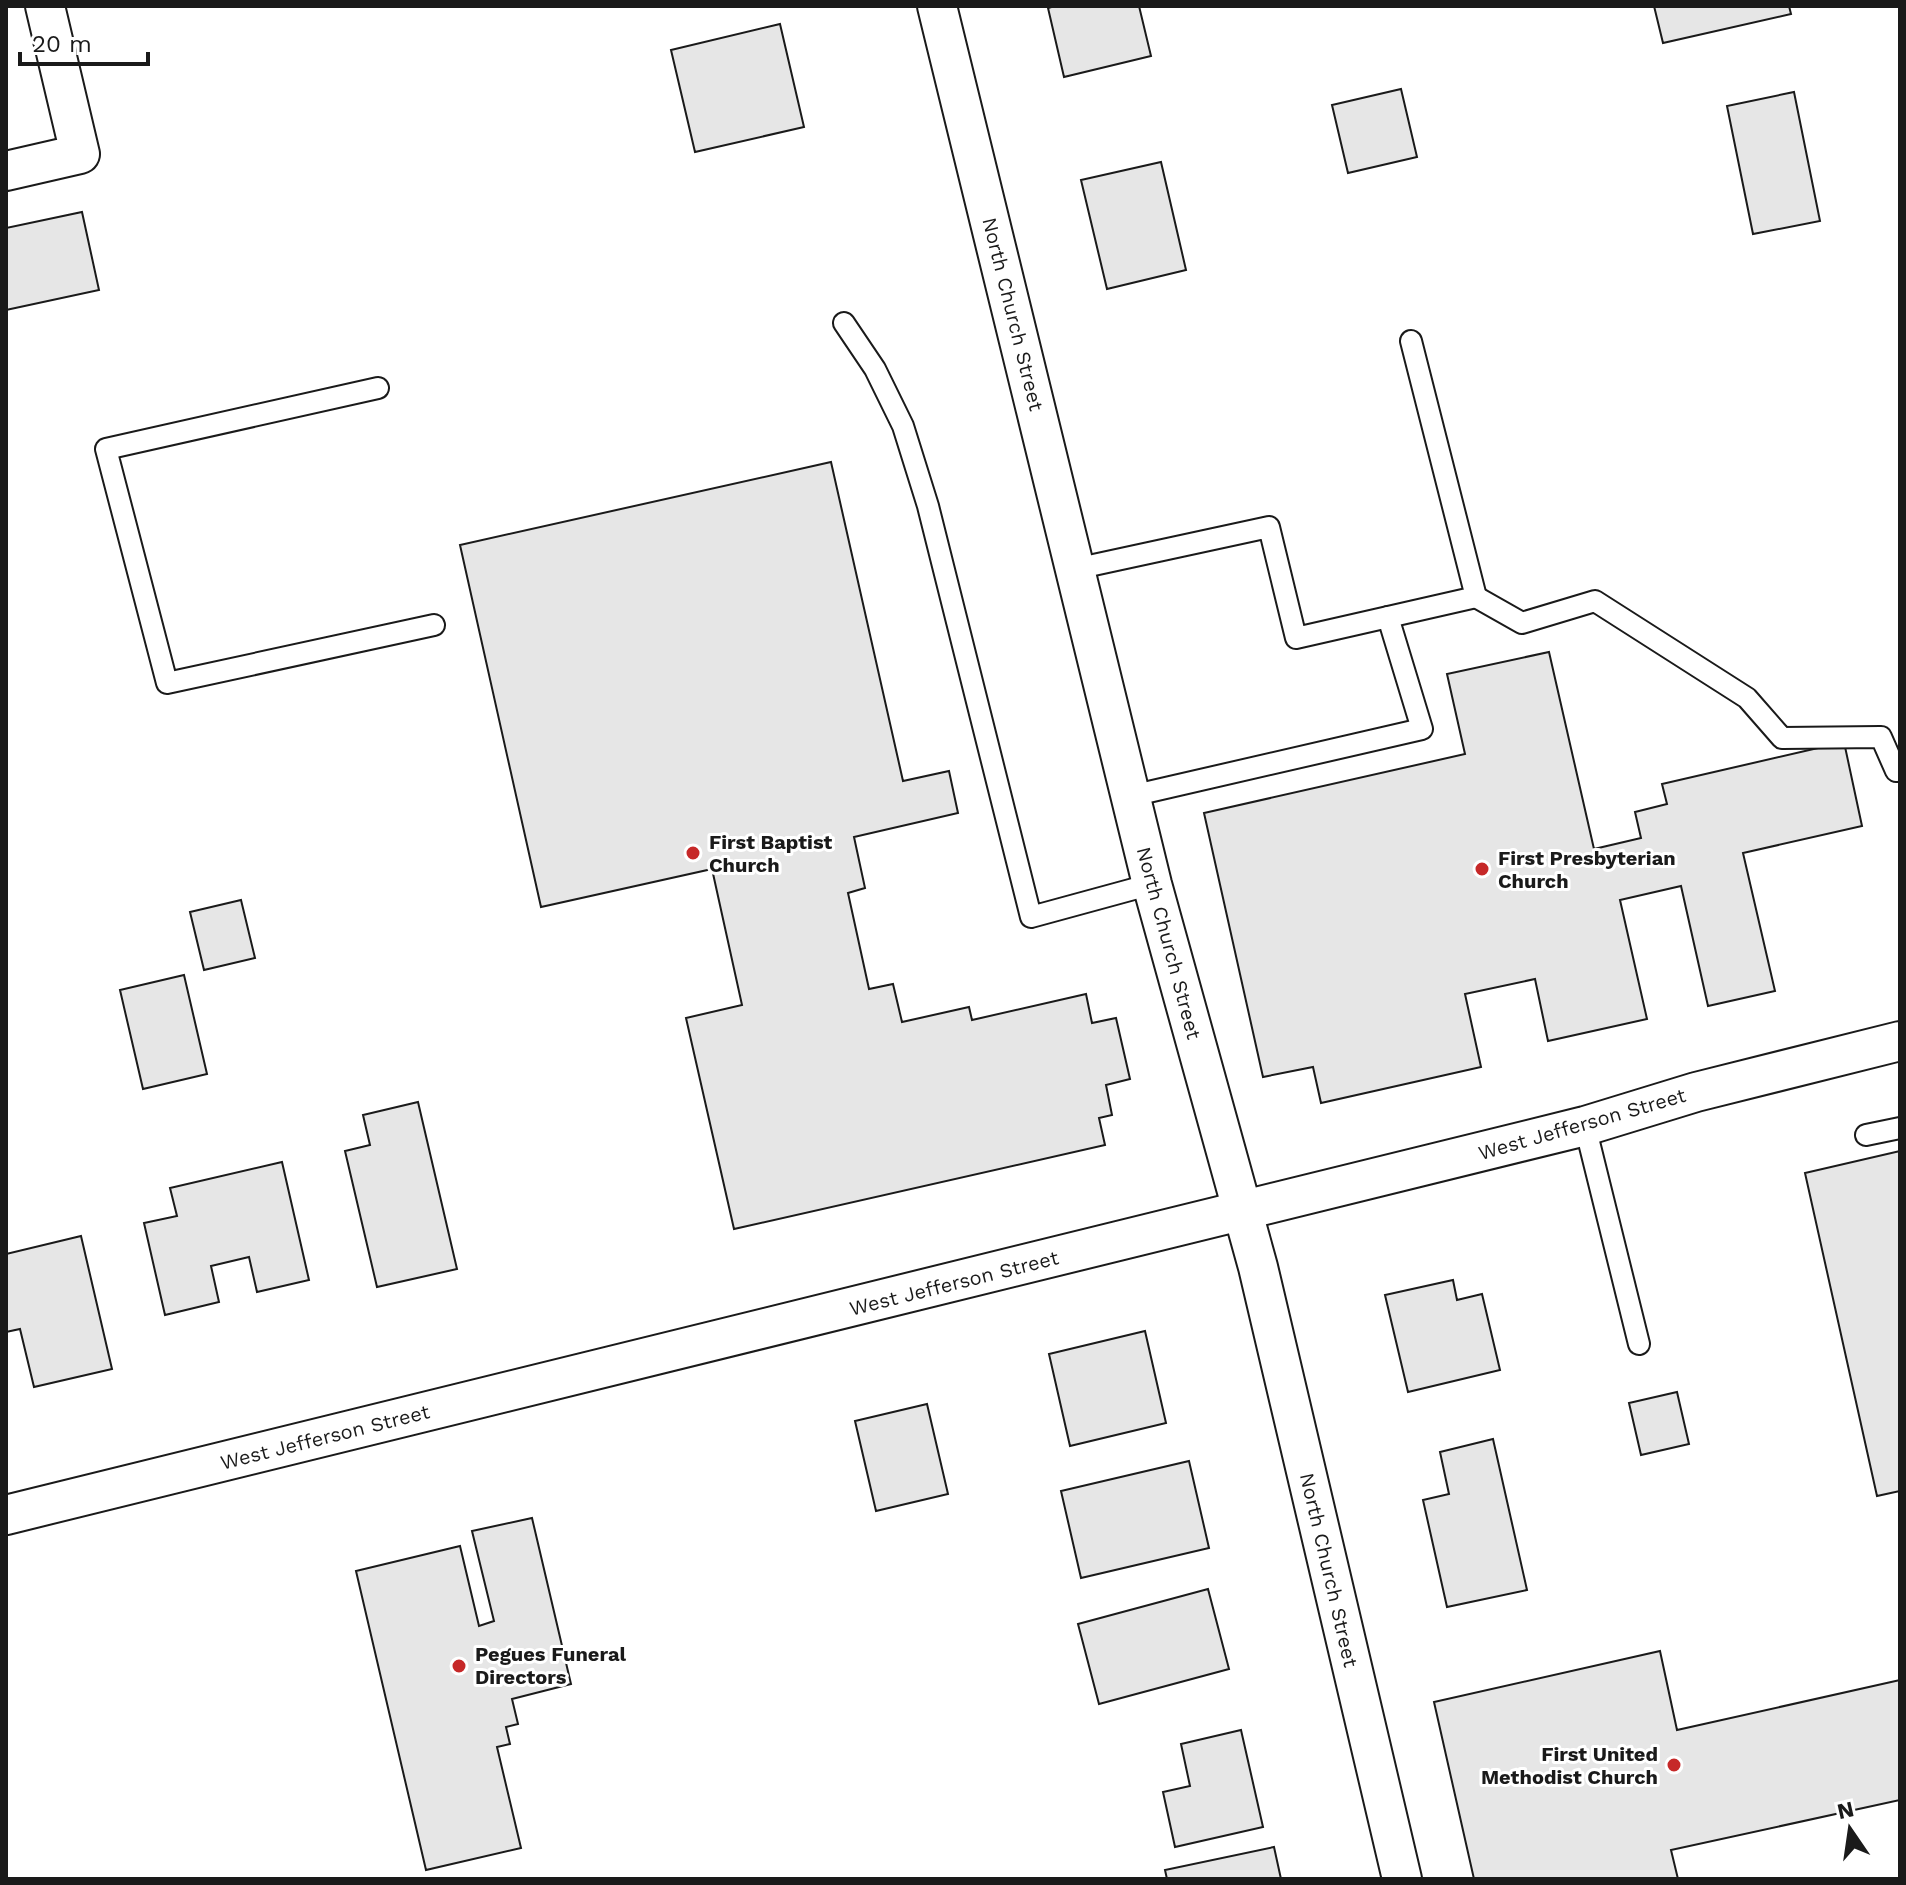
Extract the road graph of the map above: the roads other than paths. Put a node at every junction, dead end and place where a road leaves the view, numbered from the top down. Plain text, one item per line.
1 (45, 6) edge
2 (937, 6) edge
3 (6, 171) edge
4 (844, 323) dead end
5 (1411, 341) dead end
6 (378, 388) dead end
7 (1075, 569) junction
8 (1476, 597) junction
9 (1388, 617) junction
10 (434, 625) dead end
11 (1900, 770) edge
12 (1131, 796) junction
13 (1152, 884) junction
14 (1900, 1041) edge
15 (1585, 1126) junction
16 (1900, 1128) edge
17 (1866, 1135) dead end
18 (1243, 1212) junction
19 (1639, 1344) dead end
20 (6, 1515) edge
21 (1402, 1879) edge

1 - 3 street
2 - 7 street, North Church Street
4 - 13 lane
5 - 8 lane
6 - 10 lane
7 - 9 lane
7 - 12 street, North Church Street
8 - 9 lane
8 - 11 lane
9 - 12 lane
12 - 13 street, North Church Street
13 - 18 street, North Church Street
14 - 15 street, West Jefferson Street
15 - 18 street, West Jefferson Street
15 - 19 lane
16 - 17 lane
18 - 20 street, West Jefferson Street
18 - 21 street, North Church Street

